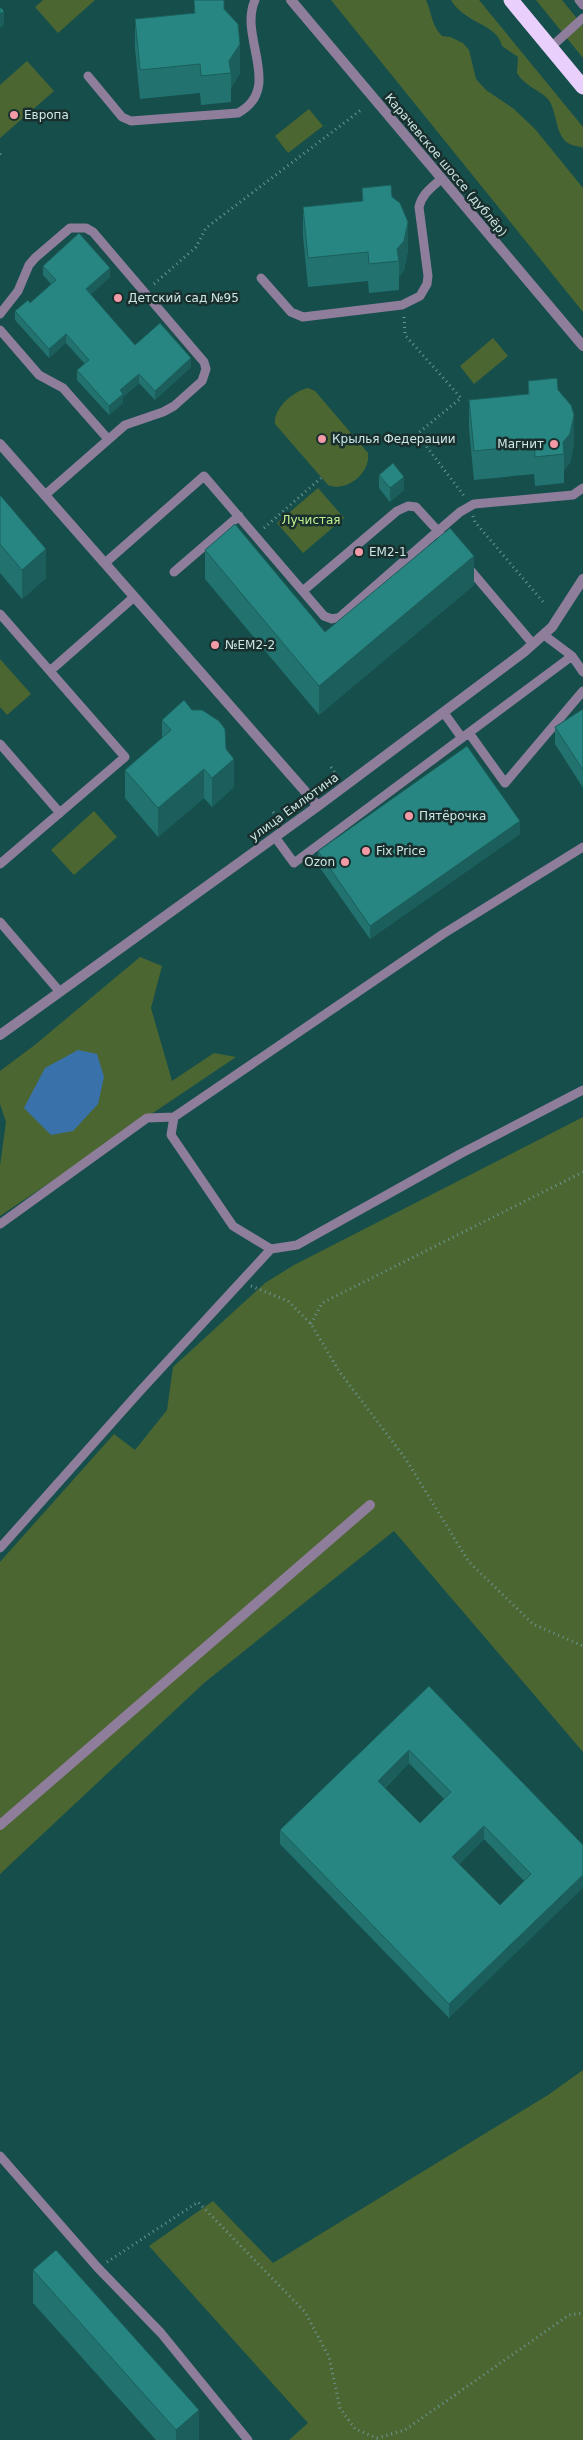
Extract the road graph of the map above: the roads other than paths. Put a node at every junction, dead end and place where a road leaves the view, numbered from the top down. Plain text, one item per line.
1 (255, 0) edge
2 (291, 0) edge
3 (510, 0) edge
4 (579, 0) edge
5 (583, 5) edge
6 (583, 18) edge
7 (550, 48) junction
8 (88, 76) dead end
9 (583, 87) edge
10 (441, 179) junction
11 (261, 278) dead end
12 (0, 314) edge
13 (0, 330) edge
14 (583, 346) edge
15 (108, 439) junction
16 (0, 444) edge
17 (583, 488) edge
18 (45, 495) junction
19 (239, 516) junction
20 (438, 531) junction
21 (105, 563) junction
22 (174, 572) dead end
23 (583, 579) edge
24 (304, 590) junction
25 (134, 596) junction
26 (0, 614) edge
27 (544, 635) junction
28 (533, 644) junction
29 (572, 656) junction
30 (50, 671) junction
31 (583, 672) edge
32 (583, 691) edge
33 (444, 712) junction
34 (465, 735) junction
35 (0, 744) edge
36 (318, 806) junction
37 (60, 813) junction
38 (275, 837) junction
39 (583, 847) edge
40 (0, 864) edge
41 (0, 922) edge
42 (60, 992) junction
43 (0, 1035) edge
44 (583, 1090) edge
45 (174, 1117) junction
46 (0, 1224) edge
47 (271, 1249) junction
48 (370, 1504) dead end
49 (0, 1548) edge
50 (0, 1825) edge
51 (0, 2156) edge
52 (248, 2440) edge

1 - 8 lane
2 - 10 street, Карачевское шоссе (дублёр)
3 - 7 highway
4 - 5 lane
6 - 7 lane
7 - 9 highway
10 - 11 lane
10 - 14 street, Карачевское шоссе (дублёр)
12 - 15 lane
13 - 15 lane
15 - 18 lane
16 - 18 street
17 - 20 lane
18 - 21 street
19 - 21 lane
19 - 22 lane
19 - 24 lane
20 - 24 lane
20 - 24 lane
20 - 28 lane
21 - 25 street
23 - 27 street, улица Емлютина
25 - 30 lane
25 - 36 street
26 - 30 lane
27 - 28 street, улица Емлютина
27 - 29 lane
28 - 33 street, улица Емлютина
29 - 31 lane
29 - 34 lane
30 - 37 lane
32 - 34 lane
33 - 34 lane
33 - 36 street, улица Емлютина
34 - 38 lane
35 - 37 lane
36 - 38 street, улица Емлютина
37 - 40 lane
38 - 42 street, улица Емлютина
39 - 45 lane
41 - 42 lane
42 - 43 street, улица Емлютина
44 - 47 lane
45 - 46 lane
45 - 47 lane
47 - 49 lane
48 - 50 street
51 - 52 lane

